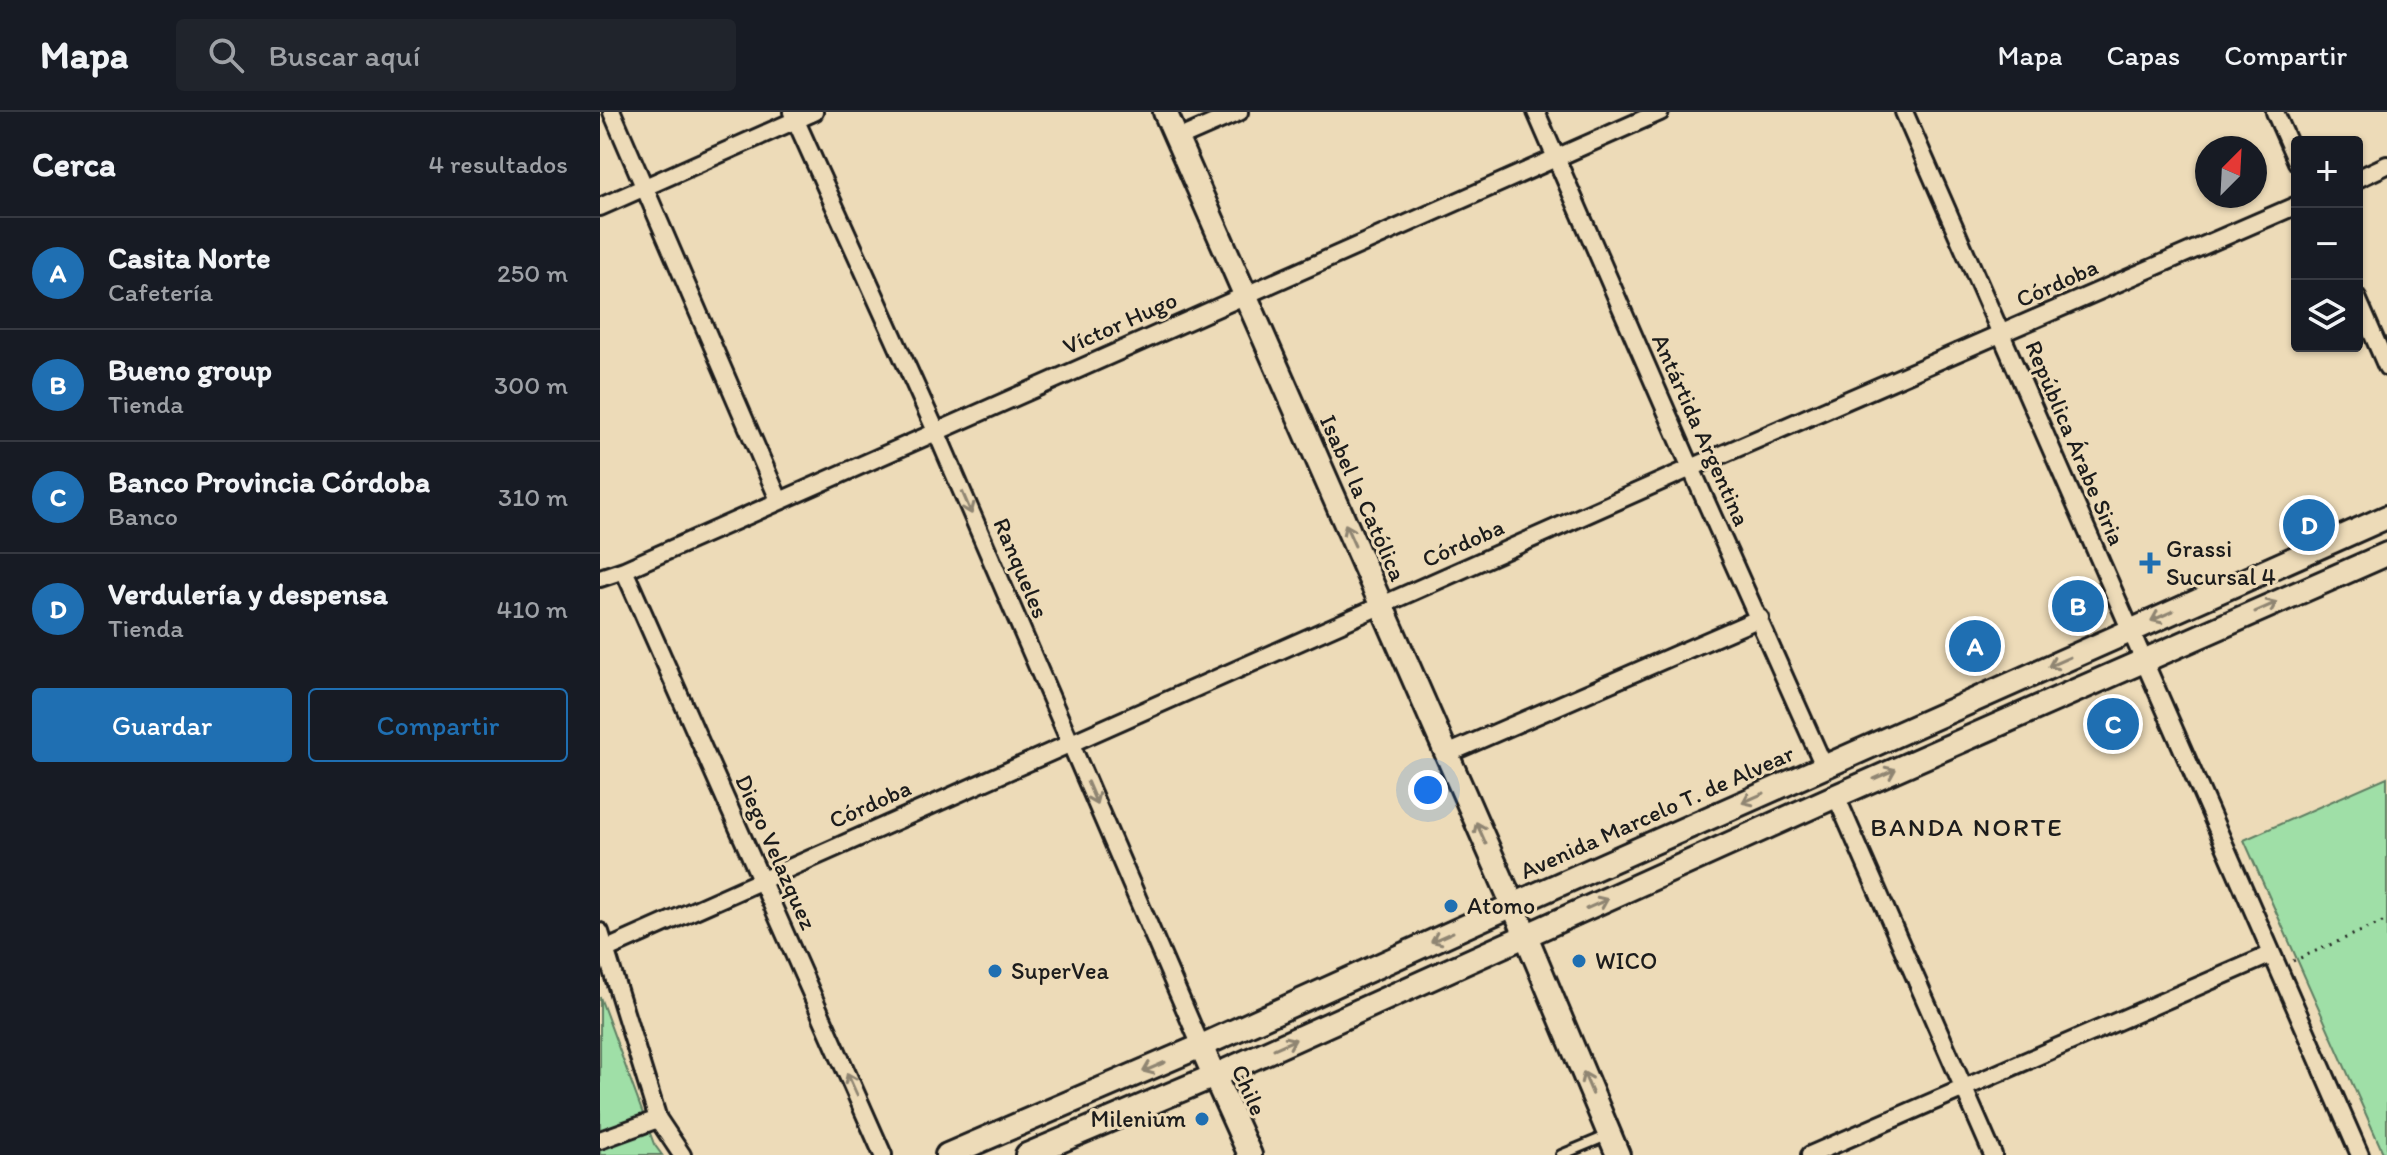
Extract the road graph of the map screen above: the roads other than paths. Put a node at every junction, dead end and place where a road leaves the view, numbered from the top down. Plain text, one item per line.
1 (612, 112) edge
2 (814, 112) edge
3 (1165, 112) edge
4 (1239, 112) edge
5 (1536, 112) edge
6 (1660, 112) edge
7 (1904, 112) edge
8 (2275, 112) edge
9 (793, 116) edge
10 (1177, 139) junction
11 (2291, 148) edge
12 (1556, 157) junction
13 (2387, 165) edge
14 (2363, 176) edge
15 (643, 188) junction
16 (600, 207) edge
17 (2291, 208) edge
18 (1245, 295) junction
19 (2363, 312) edge
20 (2002, 334) junction
21 (2387, 367) edge
22 (936, 431) junction
23 (1691, 468) junction
24 (779, 500) junction
25 (2387, 517) edge
26 (2387, 554) edge
27 (624, 570) junction
28 (600, 578) edge
29 (1382, 606) junction
30 (1760, 618) junction
31 (2130, 630) junction
32 (2144, 661) junction
33 (1070, 743) junction
34 (1447, 754) junction
35 (1824, 766) junction
36 (1836, 796) junction
37 (762, 878) junction
38 (1513, 905) junction
39 (600, 932) edge
40 (1526, 936) junction
41 (607, 949) junction
42 (2275, 961) junction
43 (1201, 1046) junction
44 (1214, 1076) junction
45 (1963, 1088) junction
46 (658, 1119) junction
47 (600, 1140) edge
48 (1614, 1145) edge
49 (1064, 1148) edge
50 (682, 1155) edge
51 (883, 1155) edge
52 (947, 1155) edge
53 (1027, 1155) edge
54 (1250, 1155) edge
55 (1561, 1155) edge
56 (1810, 1155) edge
57 (1993, 1155) edge
58 (2360, 1155) edge

1 - 15 street
2 - 9 street
3 - 10 main road, Isabel la Católica
4 - 10 street
5 - 12 street, Antártida Argentina
6 - 12 street, Víctor Hugo
7 - 20 street, República Árabe Siria
8 - 11 street
9 - 15 street
9 - 22 street, Ranqueles
10 - 18 main road, Isabel la Católica
12 - 18 street, Víctor Hugo
12 - 23 street, Antártida Argentina
13 - 14 street
15 - 16 street
15 - 24 street
17 - 20 street, Córdoba
18 - 22 street, Víctor Hugo
29 -> 18 main road, Isabel la Católica
19 - 21 street
20 - 23 street, Córdoba
20 - 31 street, República Árabe Siria
22 - 24 street, Víctor Hugo
22 -> 33 street, Ranqueles
23 - 29 street, Córdoba
23 - 30 street, Antártida Argentina
24 - 27 street, Víctor Hugo
25 -> 31 main road, Avenida Marcelo T. de Alvear
32 -> 26 main road
27 - 28 street, Víctor Hugo
27 - 37 street, Diego Velazquez
29 - 33 street, Córdoba
29 - 34 main road, Isabel la Católica
30 - 34 street
30 - 35 street, Antártida Argentina
31 - 32 street, República Árabe Siria
31 -> 35 main road, Avenida Marcelo T. de Alvear
36 -> 32 main road
32 - 42 street, República Árabe Siria
33 - 37 street, Córdoba
33 -> 43 street, Ranqueles
38 -> 34 main road, Isabel la Católica
35 -> 38 main road, Avenida Marcelo T. de Alvear
40 -> 36 main road
36 - 45 street
37 - 41 street, Córdoba
51 -> 37 street, Diego Velazquez
38 - 40 main road, Isabel la Católica
38 -> 43 main road, Avenida Marcelo T. de Alvear
39 - 41 street
44 -> 40 main road
48 -> 40 main road, Isabel la Católica
41 - 46 street
42 - 45 street
42 - 58 street, República Árabe Siria
43 - 44 main road, Chile
43 -> 52 main road, Avenida Marcelo T. de Alvear
44 - 49 main road
44 - 54 main road, Chile
45 - 56 street
45 - 57 street
46 - 47 street
46 - 50 street
48 - 55 lane
49 - 53 main road

